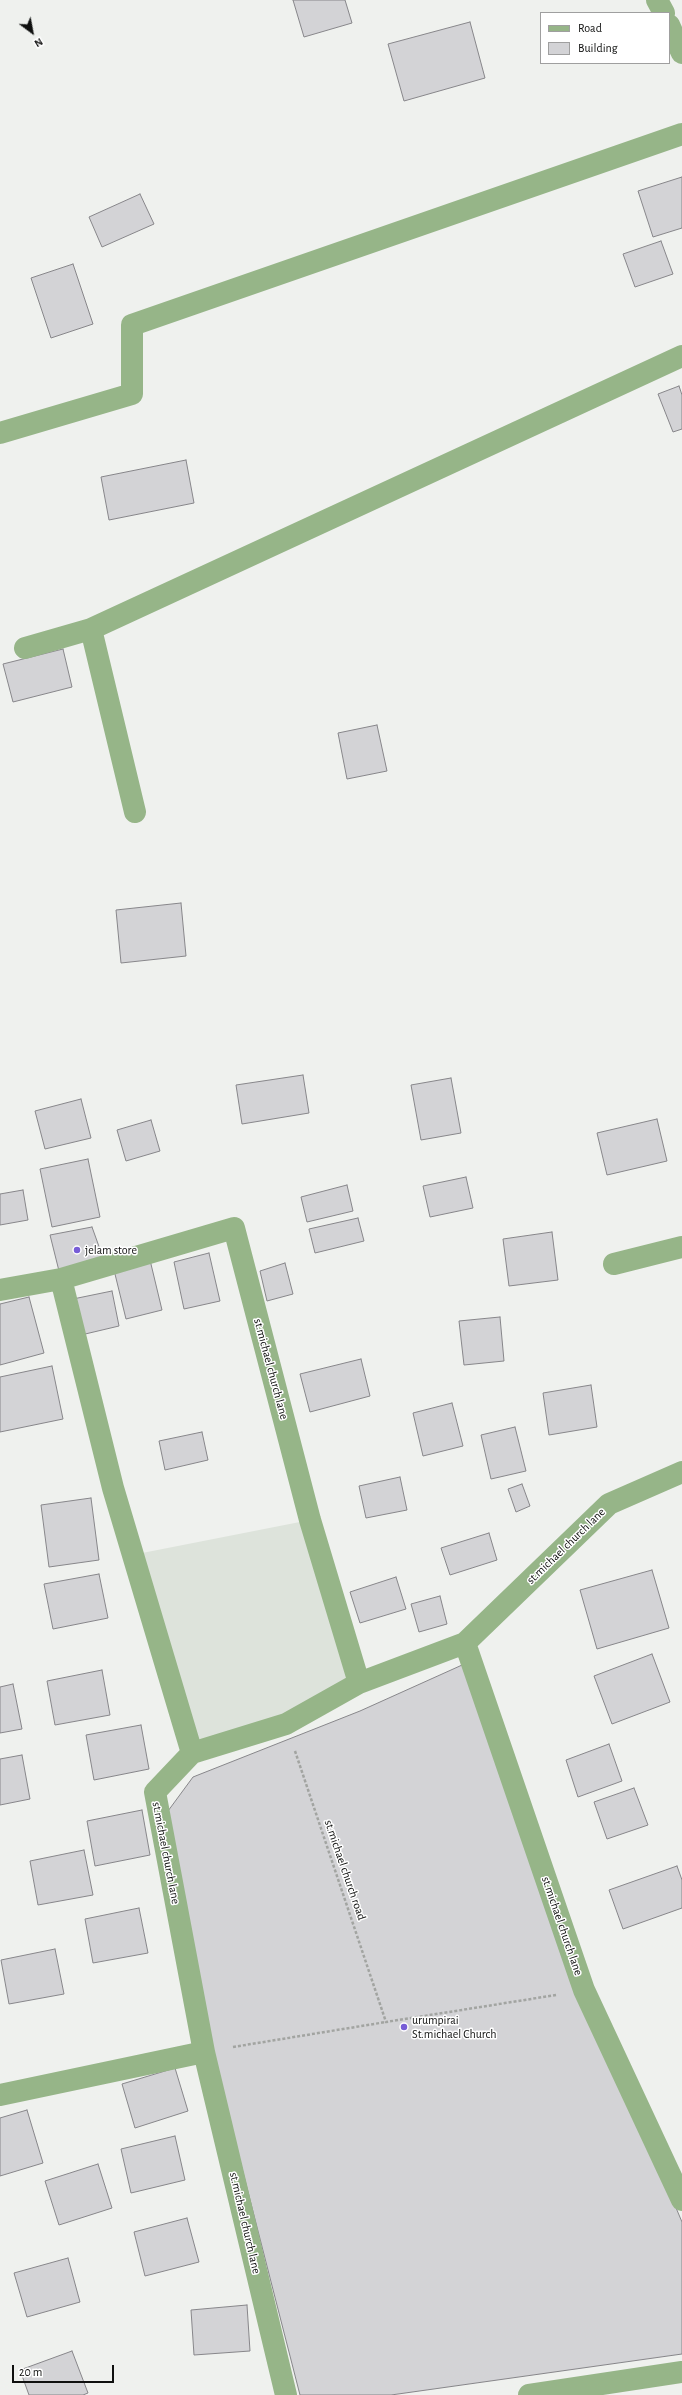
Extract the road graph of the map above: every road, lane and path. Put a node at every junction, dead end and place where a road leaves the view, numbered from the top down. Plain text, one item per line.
1 (657, 0) edge
2 (663, 12) edge
3 (670, 27) edge
4 (682, 53) edge
5 (682, 134) edge
6 (682, 356) edge
7 (0, 433) edge
8 (91, 629) junction
9 (25, 648) dead end
10 (134, 812) dead end
11 (682, 1248) edge
12 (614, 1264) dead end
13 (62, 1279) junction
14 (0, 1290) edge
15 (682, 1472) edge
16 (465, 1643) junction
17 (359, 1683) junction
18 (286, 1724) junction
19 (192, 1753) junction
20 (584, 1990) junction
21 (386, 2022) junction
22 (204, 2052) junction
23 (0, 2095) edge
24 (682, 2200) edge
25 (682, 2372) edge
26 (286, 2395) edge
27 (529, 2395) edge

1 - 2 street
3 - 4 street
5 - 7 street
6 - 8 street
8 - 9 street
8 - 10 street
11 - 12 street
13 - 14 street
13 - 17 street, st.michael church lane
13 - 19 street
15 - 16 street, st.michael church lane
16 - 17 street, st.michael church lane
16 - 20 street, st.michael church lane
17 - 18 street, st.michael church lane
18 - 19 street, st.michael church lane
18 - 21 path, st.michael church road
19 - 22 street, st.michael church lane
20 - 21 path
20 - 24 street, st.michael church lane
21 - 22 path
22 - 23 street
22 - 26 street, st.michael church lane
25 - 27 street

